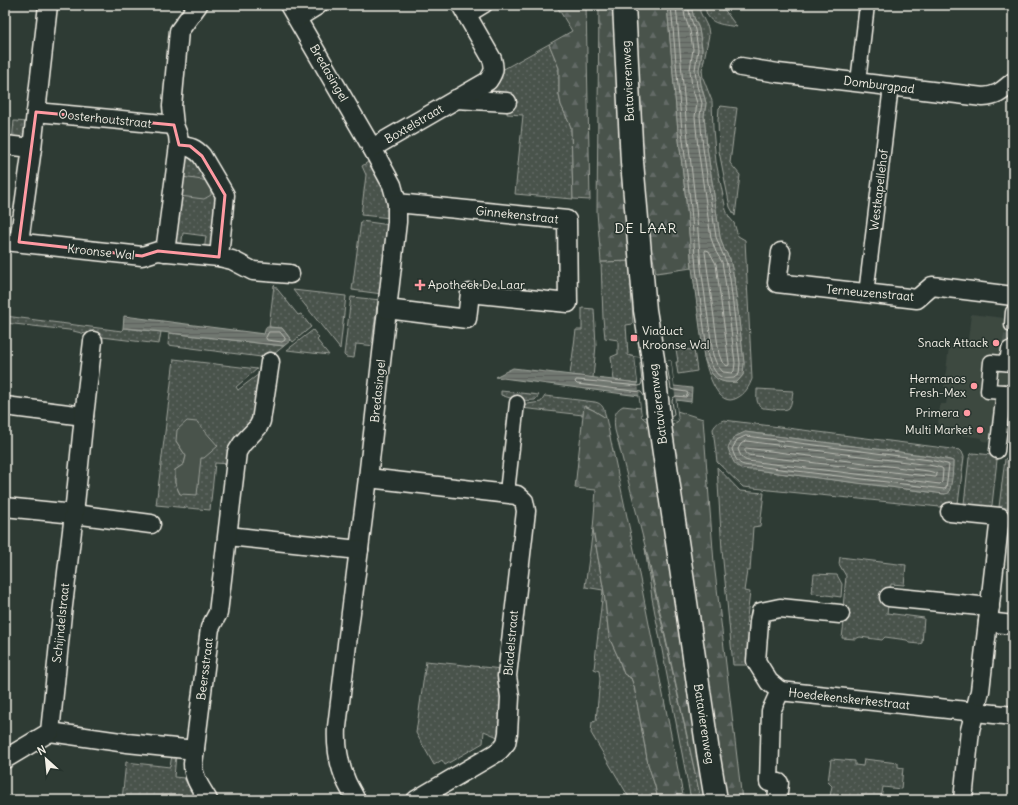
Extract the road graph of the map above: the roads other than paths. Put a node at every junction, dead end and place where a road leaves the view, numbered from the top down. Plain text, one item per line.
1 (48, 5) edge
2 (198, 5) edge
3 (318, 5) edge
4 (485, 5) edge
5 (624, 5) edge
6 (867, 5) edge
7 (464, 10) edge
8 (293, 11) edge
9 (741, 67) dead end
10 (858, 82) junction
11 (1013, 82) edge
12 (891, 86) junction
13 (456, 99) junction
14 (507, 102) dead end
15 (36, 112) junction
16 (174, 125) junction
17 (5, 145) edge
18 (179, 145) junction
19 (32, 148) junction
20 (372, 148) junction
21 (397, 203) junction
22 (12, 242) edge
23 (165, 252) junction
24 (781, 252) dead end
25 (219, 257) junction
26 (290, 274) dead end
27 (866, 294) junction
28 (1013, 296) edge
29 (387, 309) junction
30 (93, 341) dead end
31 (1008, 349) dead end
32 (270, 362) dead end
33 (1010, 364) edge
34 (1008, 393) edge
35 (517, 403) dead end
36 (5, 406) edge
37 (84, 416) junction
38 (997, 451) dead end
39 (368, 478) junction
40 (508, 494) junction
41 (5, 507) edge
42 (950, 512) dead end
43 (74, 514) junction
44 (151, 524) dead end
45 (228, 536) junction
46 (359, 550) junction
47 (889, 597) dead end
48 (840, 614) dead end
49 (989, 615) junction
50 (1013, 625) edge
51 (780, 691) junction
52 (974, 712) junction
53 (1013, 716) edge
54 (50, 732) junction
55 (195, 750) junction
56 (5, 759) edge
57 (208, 800) edge
58 (356, 800) edge
59 (416, 800) edge
60 (716, 800) edge
61 (777, 800) edge
62 (963, 800) edge

1 - 15 street
2 - 16 street
3 - 8 street
4 - 7 street, Boxtelstraat
5 - 60 main road, Batavierenweg
6 - 10 street
7 - 13 street, Boxtelstraat
8 - 20 street, Bredasingel
9 - 10 street, Domburgpad
10 - 12 street, Domburgpad
11 - 12 street, Domburgpad
12 - 27 street, Westkapellehof
13 - 14 street, Boxtelstraat
13 - 20 street, Boxtelstraat
15 - 16 street, Oosterhoutstraat
15 - 19 street
16 - 18 street
17 - 19 street
18 - 23 street
18 - 25 street
19 - 22 street
20 - 21 street, Bredasingel
21 - 29 street, Bredasingel
21 - 29 street, Ginnekenstraat
22 - 23 street, Kroonse Wal
23 - 25 street, Kroonse Wal
24 - 27 street, Terneuzenstraat
25 - 26 street, Kroonse Wal
27 - 28 street, Terneuzenstraat
29 - 39 street, Bredasingel
30 - 37 street, Schijndelstraat
31 - 33 street
32 - 45 street, Beersstraat
33 - 34 street
34 - 38 street
35 - 40 street
36 - 37 street
37 - 43 street, Schijndelstraat
39 - 40 street, Bladelstraat
39 - 46 street, Bredasingel
40 - 59 street, Bladelstraat
41 - 43 street
42 - 49 street
43 - 44 street
43 - 54 street, Schijndelstraat
45 - 46 street
45 - 55 street, Beersstraat
46 - 58 street, Bredasingel
47 - 49 street
48 - 51 street
49 - 50 street
49 - 52 street
51 - 52 street, Hoedekenskerkestraat
51 - 61 street, Hoedekenskerkestraat
52 - 53 street, Hoedekenskerkestraat
52 - 62 street
54 - 55 street
54 - 56 street
55 - 57 street, Beersstraat

